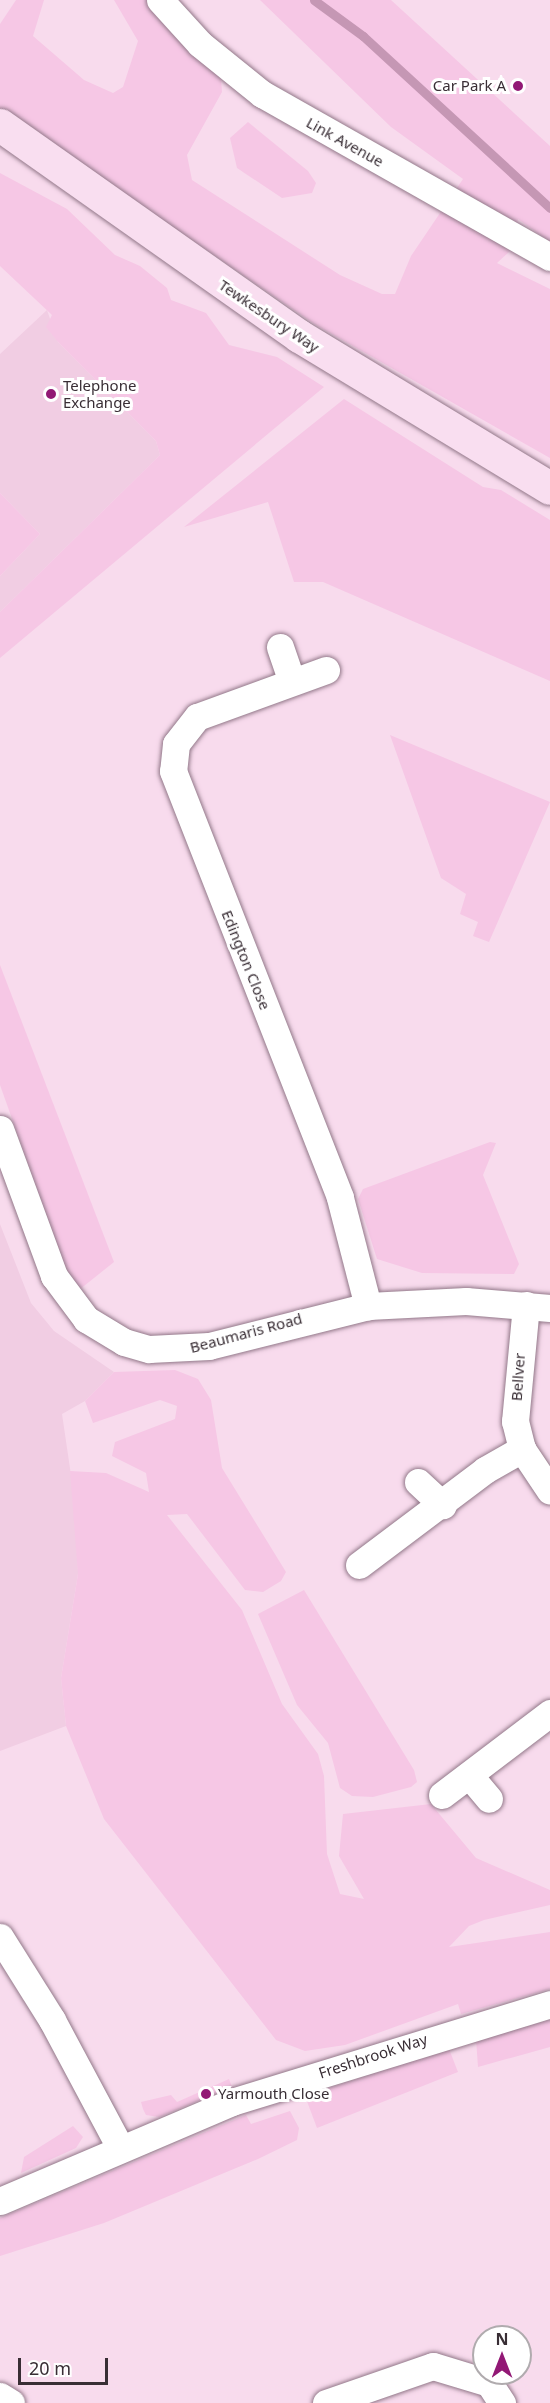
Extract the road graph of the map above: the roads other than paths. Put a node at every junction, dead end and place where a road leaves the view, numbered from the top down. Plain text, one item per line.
1 (160, 0) edge
2 (0, 125) edge
3 (550, 257) edge
4 (550, 488) edge
5 (280, 647) dead end
6 (326, 670) dead end
7 (292, 681) junction
8 (0, 1129) edge
9 (369, 1306) junction
10 (538, 1306) edge
11 (522, 1449) junction
12 (418, 1482) dead end
13 (550, 1491) edge
14 (443, 1505) junction
15 (359, 1565) dead end
16 (550, 1713) edge
17 (469, 1775) junction
18 (442, 1795) dead end
19 (489, 1800) dead end
20 (0, 1937) edge
21 (550, 2004) edge
22 (121, 2149) junction
23 (0, 2201) edge
24 (0, 2396) edge
25 (11, 2403) edge
26 (326, 2403) edge
27 (502, 2403) edge

1 - 3 street, Link Avenue
2 - 4 main road, Tewkesbury Way
5 - 7 street
6 - 7 street, Edington Close
7 - 9 street, Edington Close
8 - 9 street, Beaumaris Road
9 - 10 street, Beaumaris Road
10 - 11 street, Bellver
11 - 13 street, Bellver
11 - 14 street
12 - 14 street
14 - 15 street
16 - 17 street
17 - 18 street
17 - 19 street
20 - 22 street
21 - 22 street, Freshbrook Way
22 - 23 street, Freshbrook Way
24 - 25 street
26 - 27 street

